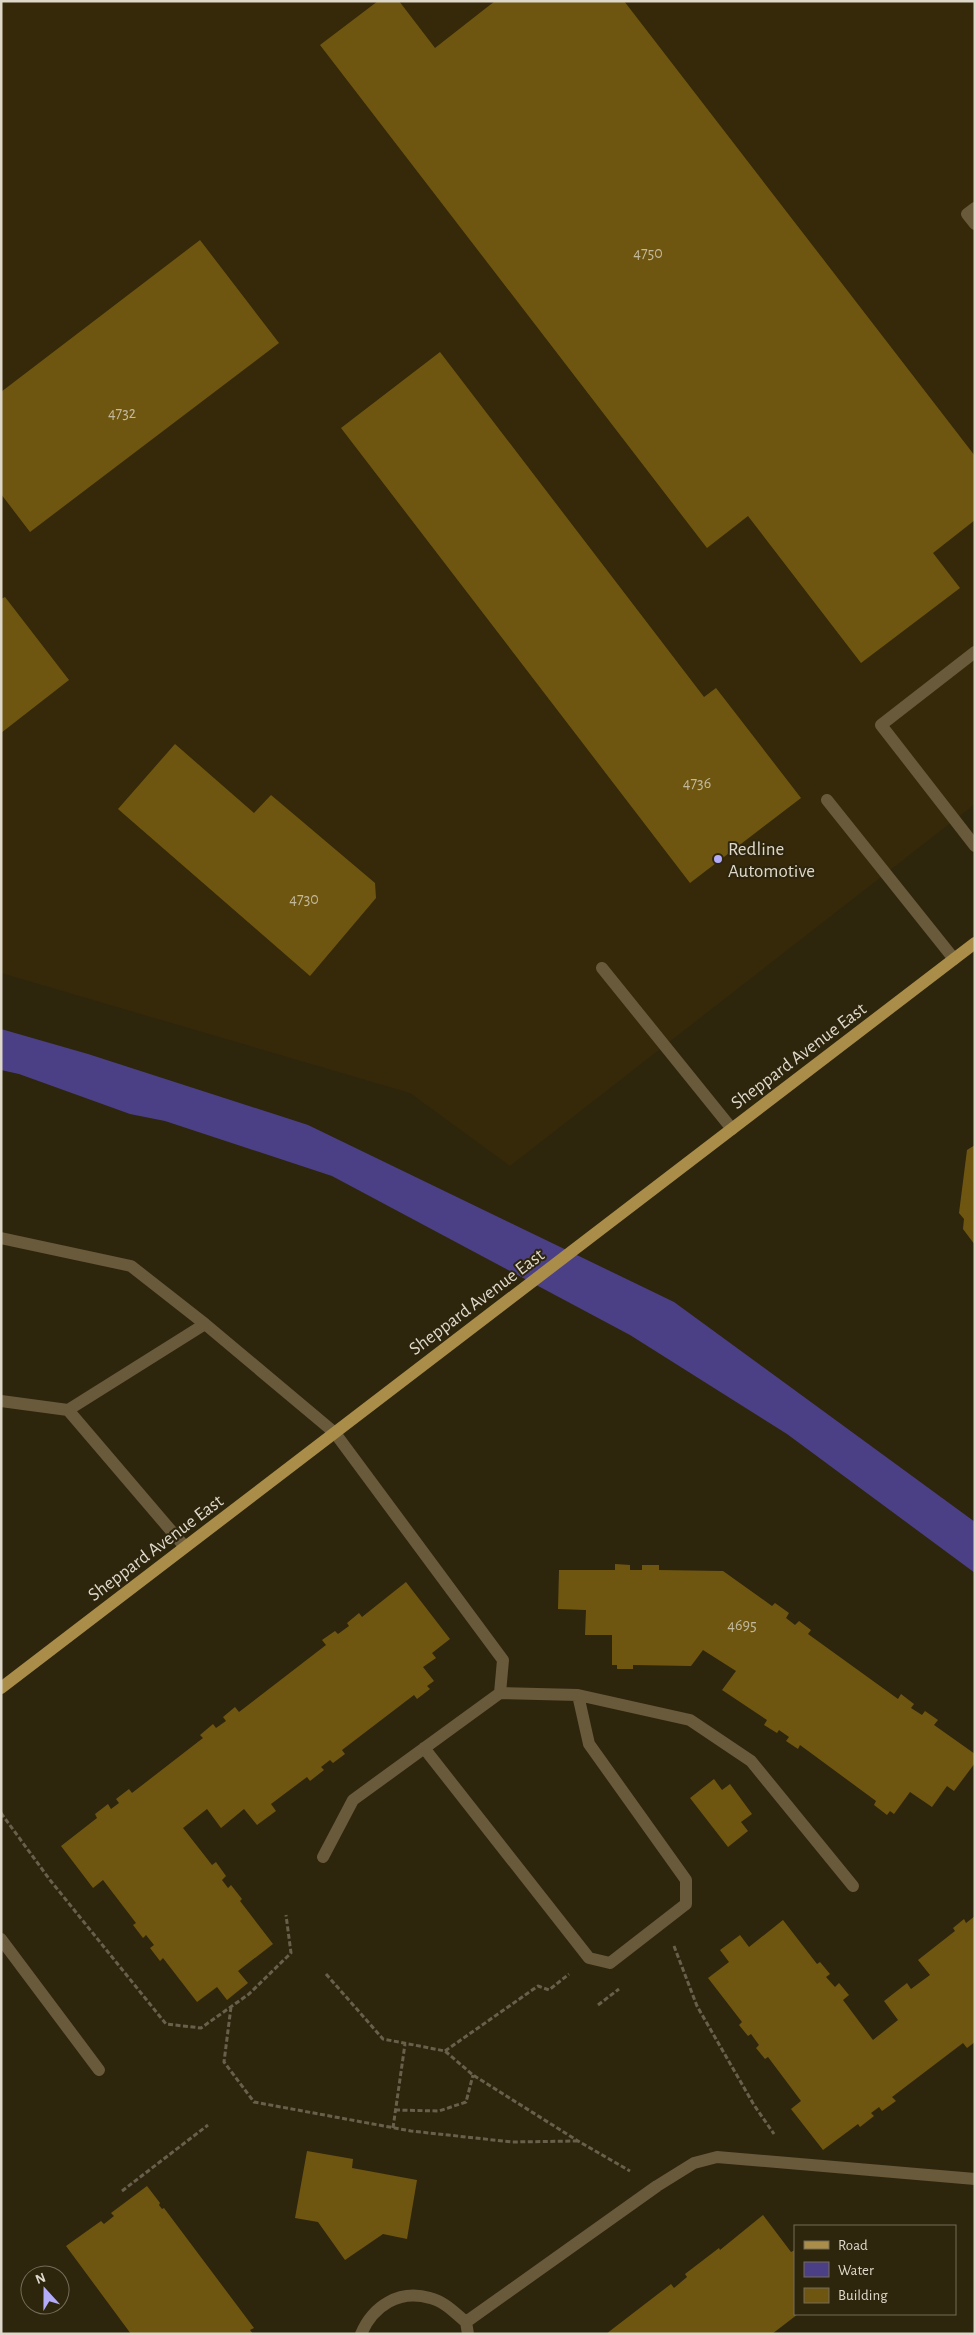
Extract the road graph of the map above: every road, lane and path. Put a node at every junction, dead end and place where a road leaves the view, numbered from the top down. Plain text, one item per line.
1 (975, 208) edge
2 (975, 224) edge
3 (975, 652) edge
4 (827, 800) dead end
5 (975, 846) edge
6 (975, 944) edge
7 (954, 959) junction
8 (602, 968) dead end
9 (732, 1129) junction
10 (1, 1238) edge
11 (205, 1324) junction
12 (1, 1401) edge
13 (68, 1410) junction
14 (335, 1433) junction
15 (185, 1547) junction
16 (1, 1688) edge
17 (500, 1693) junction
18 (578, 1695) junction
19 (424, 1748) junction
20 (1, 1813) edge
21 (323, 1857) dead end
22 (853, 1886) dead end
23 (286, 1915) dead end
24 (1, 1939) edge
25 (674, 1946) dead end
26 (589, 1958) junction
27 (326, 1974) dead end
28 (231, 2006) junction
29 (405, 2044) junction
30 (445, 2052) junction
31 (99, 2070) dead end
32 (473, 2075) junction
33 (395, 2110) junction
34 (208, 2125) dead end
35 (393, 2128) junction
36 (578, 2141) junction
37 (794, 2164) junction
38 (975, 2180) edge
39 (657, 2186) junction
40 (122, 2191) dead end
41 (467, 2328) edge
42 (361, 2334) edge

1 - 2 lane
3 - 5 lane
4 - 7 lane
6 - 7 main road, Sheppard Avenue East
7 - 9 main road, Sheppard Avenue East
8 - 9 lane
9 - 14 main road, Sheppard Avenue East
10 - 11 lane
11 - 13 lane
11 - 14 lane
12 - 13 lane
13 - 15 lane
14 - 15 main road, Sheppard Avenue East
14 - 17 lane
15 - 16 main road, Sheppard Avenue East
17 - 18 lane
17 - 19 lane
18 - 22 lane
18 - 26 lane
19 - 21 lane
19 - 26 lane
20 - 28 path
23 - 28 path
24 - 31 lane
25 - 37 path
26 - 30 path
27 - 29 path
28 - 35 path
29 - 30 path
29 - 33 path
30 - 32 path
32 - 33 path
32 - 36 path
33 - 35 path
34 - 40 path
35 - 36 path
36 - 39 path
37 - 38 lane
37 - 39 lane
39 - 41 lane
41 - 42 lane

